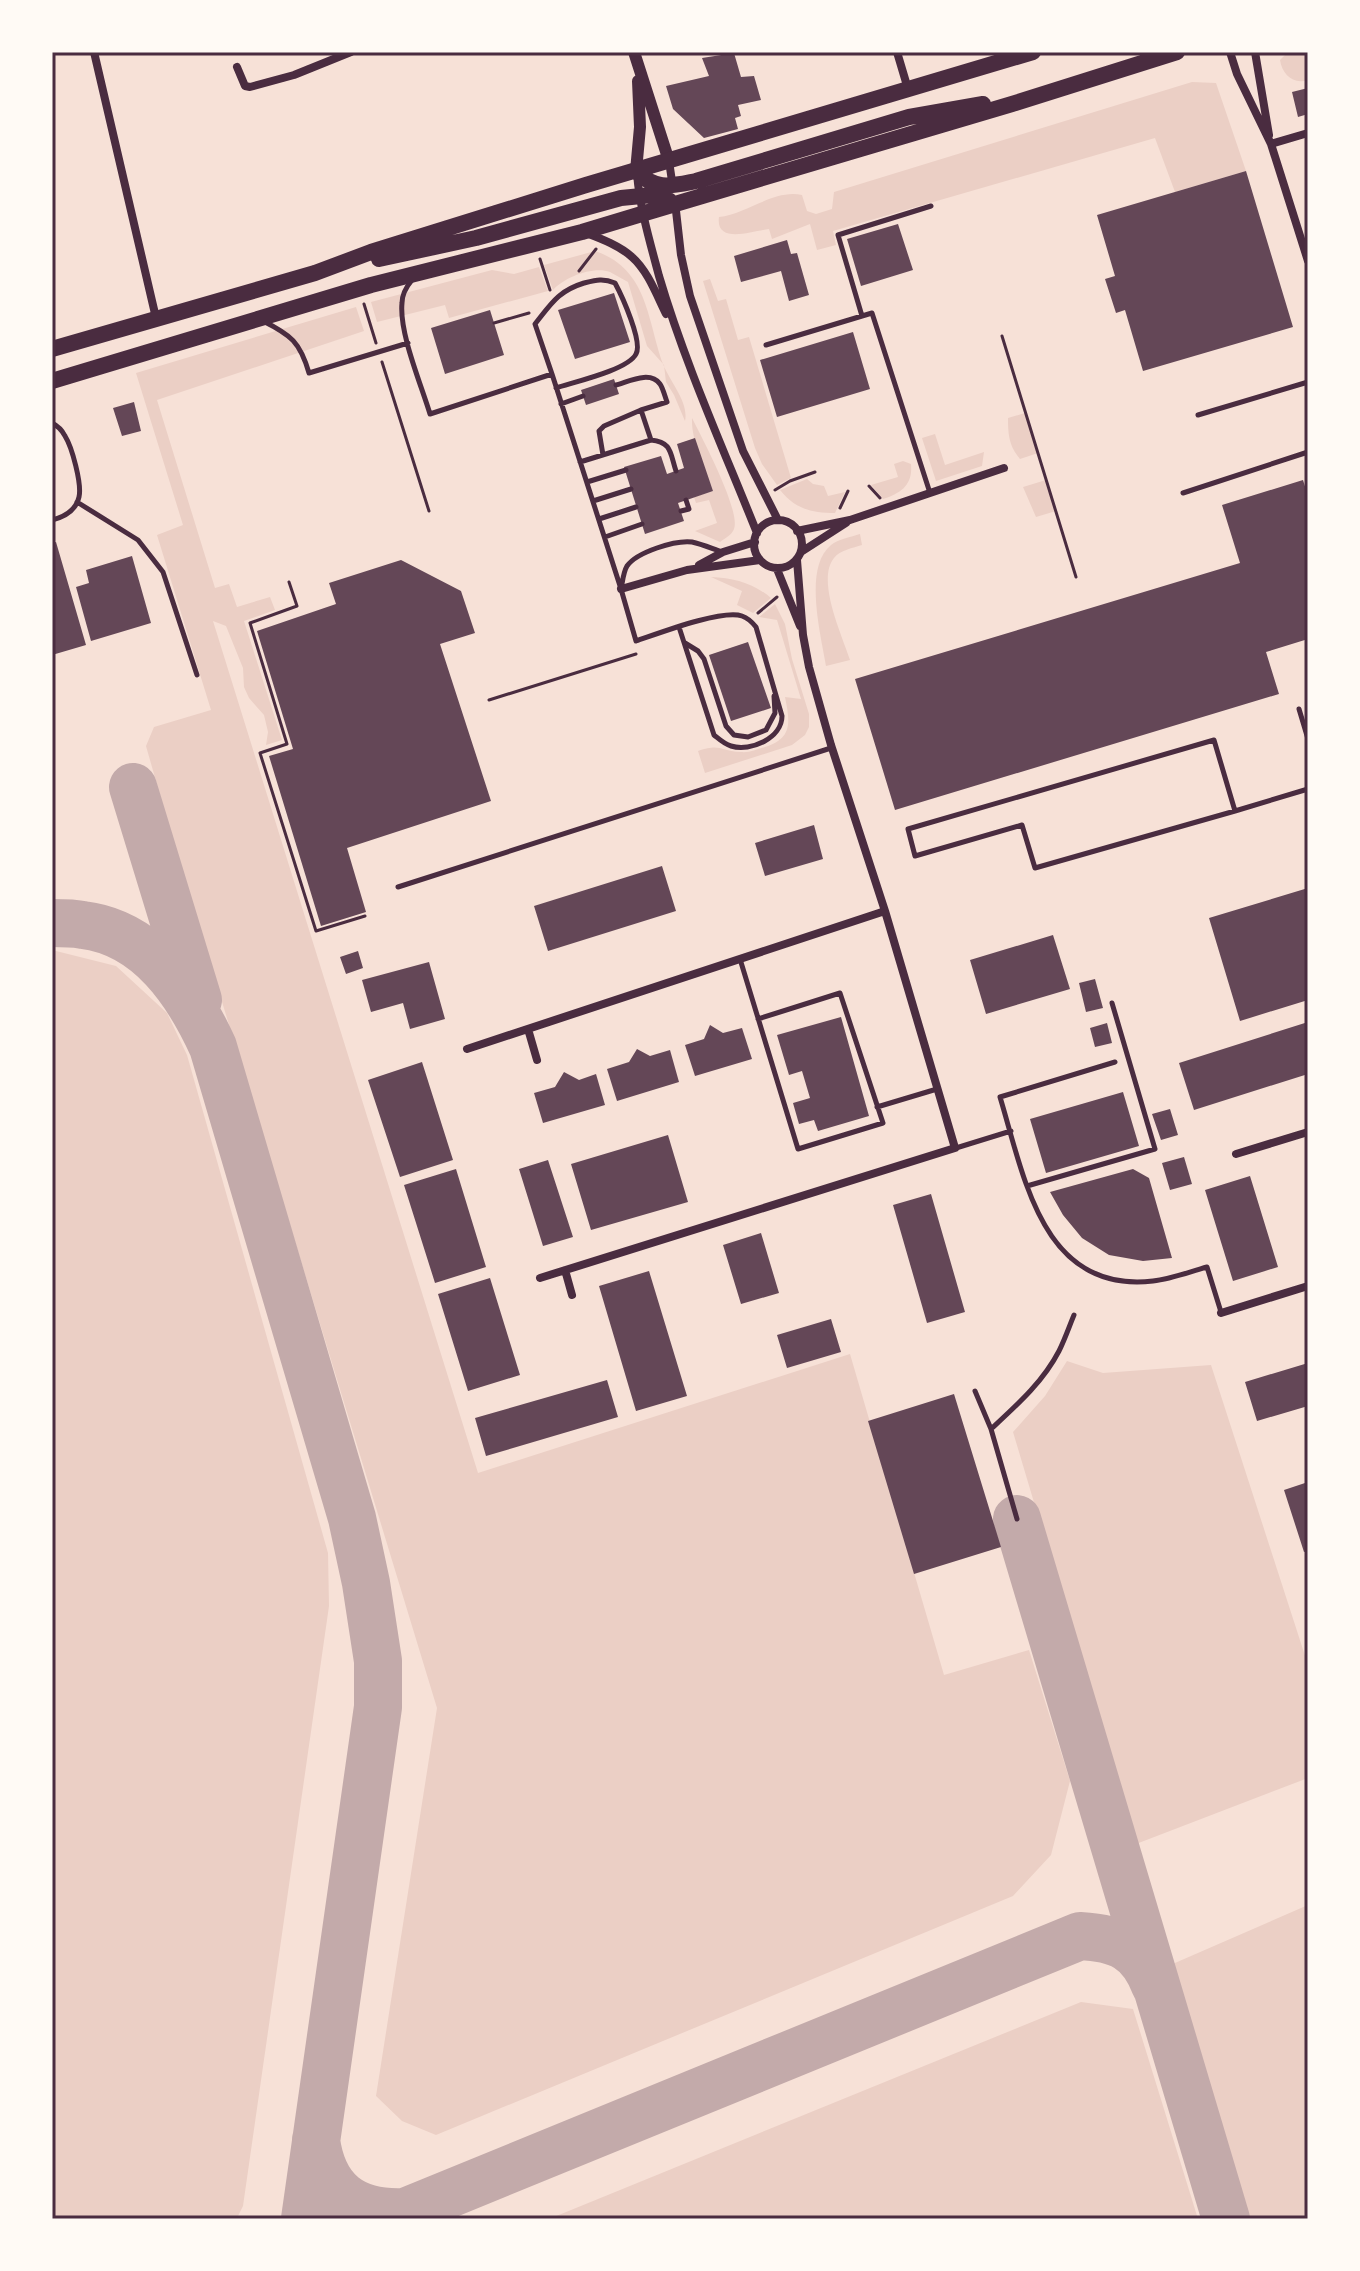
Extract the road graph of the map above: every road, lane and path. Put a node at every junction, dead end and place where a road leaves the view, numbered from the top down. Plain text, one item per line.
1 (94, 52) edge
2 (320, 52) edge
3 (351, 52) edge
4 (897, 52) edge
5 (1033, 52) edge
6 (1177, 52) edge
7 (1230, 52) edge
8 (1255, 52) edge
9 (635, 57) edge
10 (1000, 57) edge
11 (326, 61) junction
12 (237, 67) dead end
13 (908, 89) junction
14 (1043, 94) junction
15 (1308, 133) edge
16 (1271, 144) junction
17 (669, 161) junction
18 (636, 171) junction
19 (672, 186) junction
20 (639, 196) junction
21 (675, 204) junction
22 (931, 206) dead end
23 (643, 214) junction
24 (582, 232) junction
25 (598, 245) dead end
26 (539, 257) dead end
27 (1308, 261) edge
28 (420, 272) junction
29 (315, 273) junction
30 (575, 276) dead end
31 (556, 286) dead end
32 (359, 289) junction
33 (529, 312) dead end
34 (862, 316) junction
35 (156, 318) junction
36 (259, 318) junction
37 (494, 323) dead end
38 (676, 332) junction
39 (1002, 336) dead end
40 (408, 343) junction
41 (53, 345) edge
42 (766, 345) dead end
43 (379, 352) junction
44 (552, 374) junction
45 (52, 381) edge
46 (1308, 382) edge
47 (616, 385) dead end
48 (556, 388) junction
49 (583, 396) dead end
50 (561, 404) junction
51 (641, 410) junction
52 (1198, 415) dead end
53 (52, 423) edge
54 (651, 440) junction
55 (1308, 452) edge
56 (603, 455) junction
57 (671, 456) junction
58 (662, 459) dead end
59 (580, 462) junction
60 (1004, 468) dead end
61 (626, 470) dead end
62 (676, 471) dead end
63 (815, 472) dead end
64 (587, 482) junction
65 (631, 489) dead end
66 (930, 493) junction
67 (1183, 493) dead end
68 (765, 497) junction
69 (686, 500) dead end
70 (593, 501) junction
71 (77, 502) junction
72 (636, 507) dead end
73 (429, 511) dead end
74 (681, 511) dead end
75 (599, 519) junction
76 (52, 520) edge
77 (778, 520) junction
78 (850, 520) junction
79 (642, 524) dead end
80 (797, 531) junction
81 (605, 537) junction
82 (756, 537) junction
83 (723, 552) junction
84 (799, 556) junction
85 (760, 560) junction
86 (777, 569) junction
87 (687, 570) junction
88 (1076, 577) dead end
89 (289, 582) dead end
90 (621, 589) junction
91 (785, 589) junction
92 (750, 620) junction
93 (679, 627) junction
94 (803, 635) junction
95 (684, 642) junction
96 (639, 653) dead end
97 (197, 675) dead end
98 (774, 687) junction
99 (489, 700) dead end
100 (1299, 709) dead end
101 (1308, 739) edge
102 (832, 748) junction
103 (1308, 789) edge
104 (1235, 811) junction
105 (398, 887) dead end
106 (885, 911) junction
107 (365, 916) dead end
108 (740, 959) junction
109 (1112, 1003) dead end
110 (758, 1019) junction
111 (528, 1029) junction
112 (467, 1049) dead end
113 (537, 1060) dead end
114 (1115, 1062) dead end
115 (937, 1089) junction
116 (877, 1107) junction
117 (1011, 1131) junction
118 (1306, 1133) edge
119 (1308, 1144) edge
120 (955, 1148) junction
121 (1236, 1154) dead end
122 (1027, 1186) junction
123 (565, 1270) junction
124 (540, 1278) dead end
125 (1308, 1286) edge
126 (572, 1295) dead end
127 (1221, 1313) joint
128 (1074, 1315) dead end
129 (975, 1391) dead end
130 (991, 1429) junction
131 (1017, 1519) dead end

1 - 35 street
2 - 11 street
3 - 11 street
4 - 13 street
5 - 10 main road
6 - 14 main road
7 - 16 street
8 - 16 street
9 - 17 street
9 - 18 street
10 - 13 main road
11 - 12 street
13 - 17 main road
14 - 19 main road
14 - 21 main road
15 - 16 street
16 - 27 street
17 - 18 main road
17 - 19 street
18 - 19 main road
18 - 20 street
18 - 29 main road
19 - 21 street
20 - 21 main road
20 - 23 street
20 - 29 main road
21 - 23 main road
21 - 68 street
22 - 34 lane
23 - 24 main road
23 - 38 street
24 - 28 main road
24 - 38 street
25 - 30 path
26 - 31 path
28 - 32 main road
28 - 40 lane
29 - 35 main road
32 - 36 main road
32 - 43 path
33 - 37 path
34 - 42 lane
34 - 66 lane
35 - 41 main road
36 - 43 lane
36 - 45 main road
38 - 82 street
39 - 88 path
40 - 43 lane
40 - 44 lane
43 - 73 path
44 - 48 lane
44 - 48 lane
46 - 52 lane
47 - 51 lane
48 - 50 lane
49 - 50 lane
50 - 59 lane
51 - 54 lane
51 - 56 lane
53 - 71 lane
54 - 56 lane
54 - 57 lane
55 - 67 lane
56 - 59 lane
57 - 58 lane
57 - 62 lane
59 - 64 lane
60 - 66 street
61 - 64 lane
63 - 68 path
64 - 70 lane
65 - 70 lane
66 - 78 street
68 - 77 street
69 - 74 lane
70 - 75 lane
71 - 76 lane
71 - 97 lane
72 - 75 lane
75 - 81 lane
77 - 80 street
77 - 82 street
78 - 80 street
78 - 84 street
79 - 81 lane
80 - 84 street
81 - 90 lane
82 - 83 street
82 - 85 street
83 - 87 street
83 - 90 lane
84 - 86 street
84 - 94 street
85 - 86 street
85 - 87 street
86 - 91 street
87 - 90 street
89 - 107 path
90 - 93 lane
91 - 92 path
91 - 94 street
92 - 93 lane
92 - 98 lane
93 - 95 lane
94 - 102 street
95 - 98 lane
95 - 98 lane
96 - 99 path
100 - 101 lane
102 - 105 lane
102 - 106 street
103 - 104 lane
104 - 104 lane
106 - 108 street
106 - 115 street
108 - 110 lane
108 - 111 street
109 - 122 lane
110 - 116 lane
110 - 116 lane
111 - 112 street
111 - 113 street
114 - 117 lane
115 - 116 lane
115 - 120 street
117 - 120 lane
117 - 122 lane
118 - 119 street
118 - 121 street
120 - 123 street
122 - 127 lane
123 - 124 street
123 - 126 street
125 - 127 street
128 - 130 lane
129 - 130 lane
130 - 131 lane

